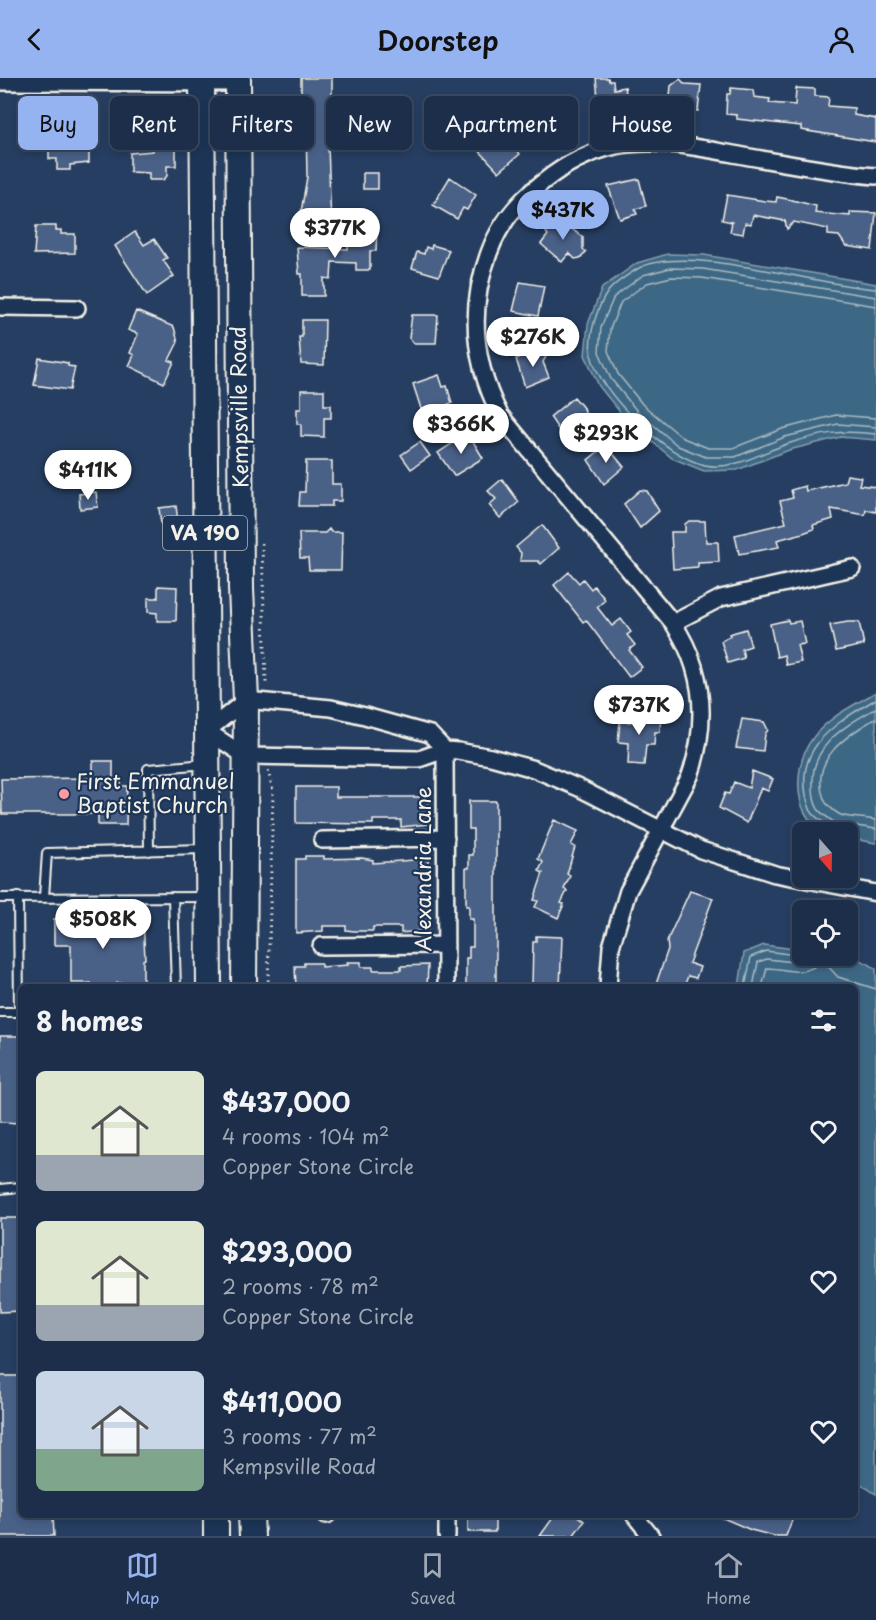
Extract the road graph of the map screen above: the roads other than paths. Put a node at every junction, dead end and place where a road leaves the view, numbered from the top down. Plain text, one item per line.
1 (202, 80) edge
2 (238, 80) edge
3 (0, 82) edge
4 (876, 176) edge
5 (0, 306) edge
6 (76, 308) dead end
7 (852, 568) dead end
8 (673, 623) junction
9 (256, 701) junction
10 (207, 731) junction
11 (445, 750) junction
12 (256, 756) junction
13 (207, 764) junction
14 (661, 830) junction
15 (446, 838) junction
16 (322, 840) dead end
17 (208, 849) junction
18 (149, 850) junction
19 (876, 893) edge
20 (18, 897) junction
21 (45, 897) junction
22 (173, 897) junction
23 (208, 897) junction
24 (0, 898) edge
25 (446, 945) junction
26 (321, 946) dead end
27 (20, 984) edge
28 (176, 984) edge
29 (209, 984) edge
30 (244, 984) edge
31 (446, 984) edge
32 (608, 984) edge
33 (0, 1012) edge
34 (18, 1012) edge
35 (18, 1187) edge
36 (0, 1189) edge
37 (216, 1518) edge
38 (251, 1518) edge
39 (447, 1518) edge
40 (636, 1518) edge
41 (648, 1535) edge
42 (216, 1536) edge
43 (252, 1536) edge
44 (447, 1536) edge

1 - 2 street
1 - 3 street
1 - 10 main road, Kempsville Road / VA 190
2 - 9 main road, Kempsville Road / VA 190
4 - 8 street
5 - 6 street
7 - 8 street
8 - 14 street
9 - 10 street
9 - 11 street
9 - 12 main road, Kempsville Road / VA 190
10 - 12 street
10 - 13 main road, Kempsville Road / VA 190
11 - 12 street
11 - 14 street
11 - 15 street, Alexandria Lane
12 - 30 main road, Kempsville Road / VA 190
13 - 17 main road, Kempsville Road / VA 190
13 - 18 lane
14 - 19 street
14 - 32 street
15 - 16 street
15 - 25 street, Alexandria Lane
17 - 18 lane
17 - 23 main road, Kempsville Road / VA 190
18 - 21 lane
20 - 21 lane
20 - 24 lane
20 - 27 lane
21 - 22 lane
22 - 23 lane
22 - 28 lane
23 - 29 main road, Kempsville Road / VA 190
25 - 26 street
25 - 31 street, Alexandria Lane
33 - 34 lane
35 - 36 lane
37 - 42 main road
38 - 43 main road
39 - 44 street
40 - 41 street

